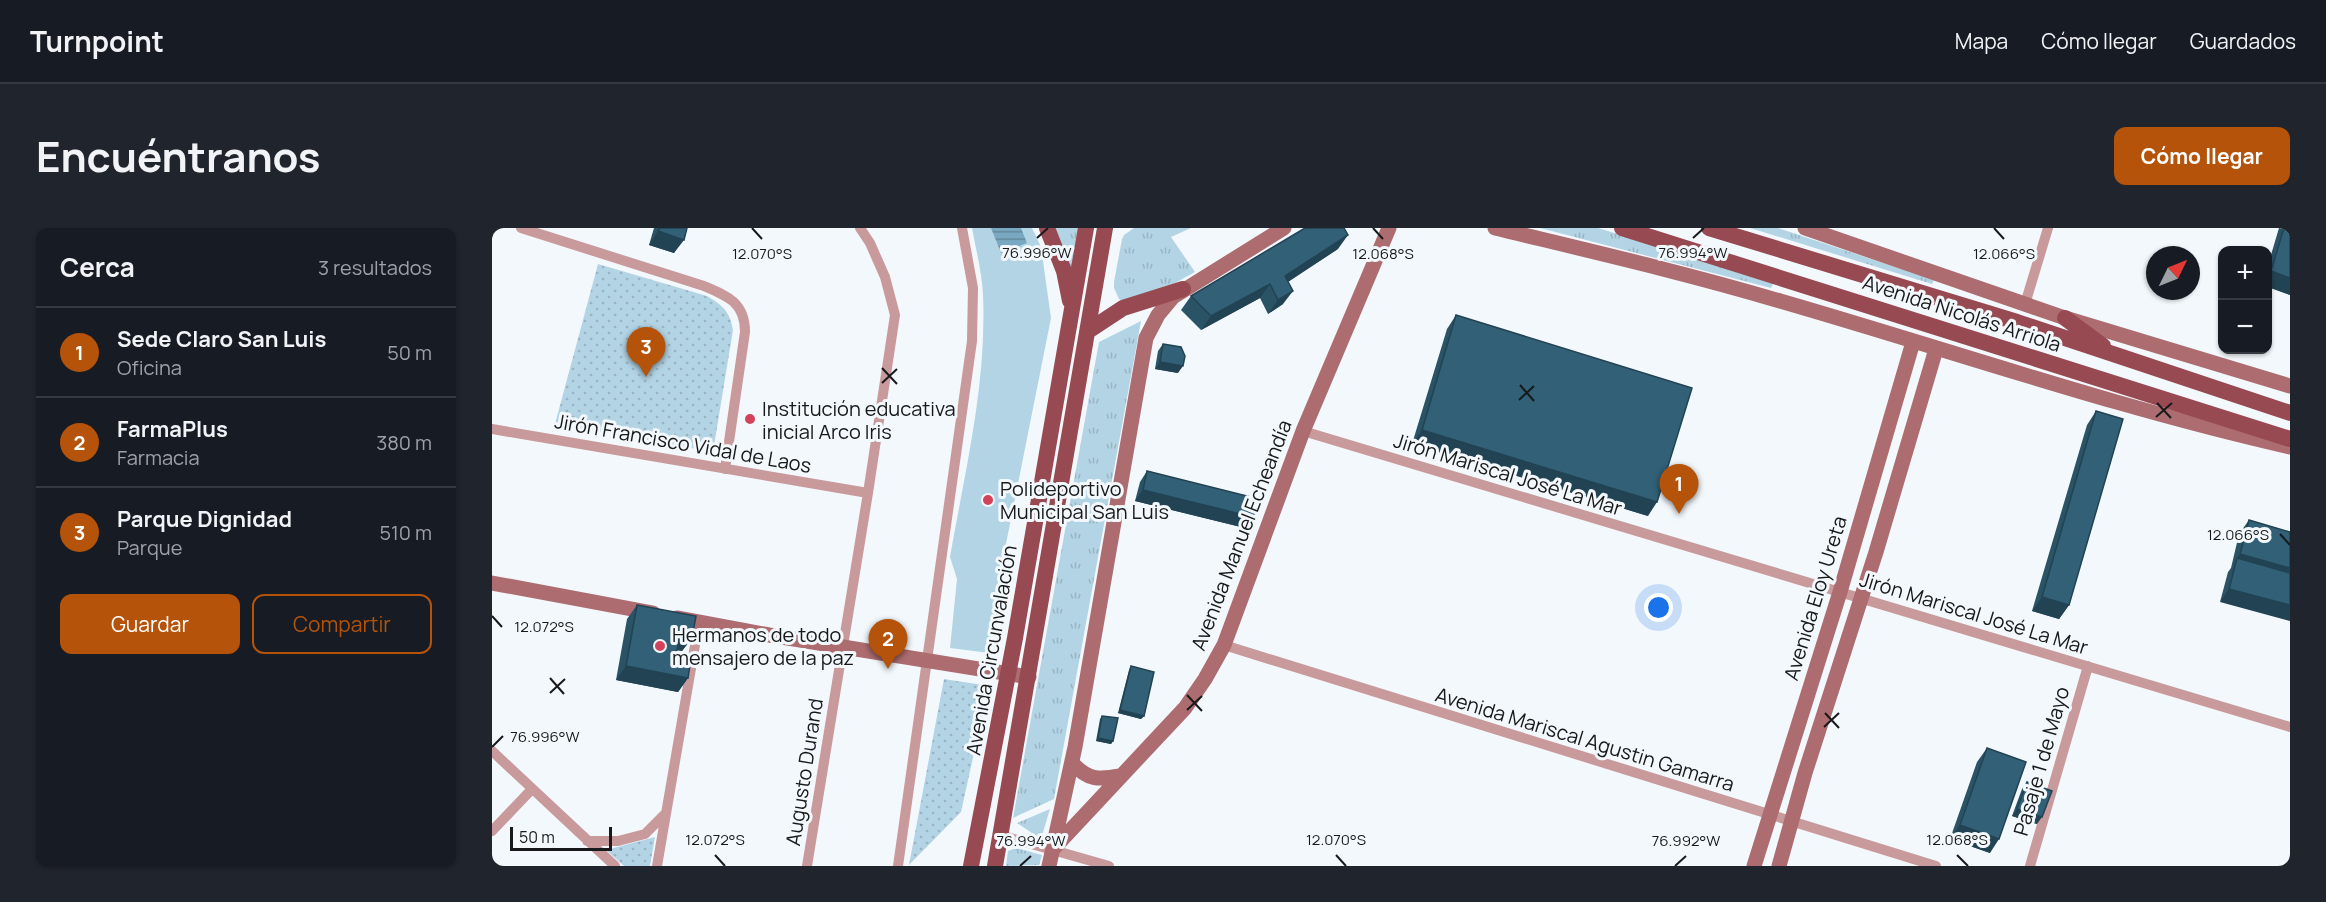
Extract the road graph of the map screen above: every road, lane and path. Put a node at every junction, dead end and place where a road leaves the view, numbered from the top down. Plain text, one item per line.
1 (521, 228) edge
2 (860, 228) edge
3 (962, 228) edge
4 (1047, 228) edge
5 (1086, 228) edge
6 (1105, 228) edge
7 (1284, 228) edge
8 (1389, 228) edge
9 (1495, 228) edge
10 (1622, 228) edge
11 (1709, 228) edge
12 (1805, 228) edge
13 (2048, 228) edge
14 (1183, 290) junction
15 (2025, 304) junction
16 (1071, 317) junction
17 (2065, 318) junction
18 (1088, 331) junction
19 (1913, 342) junction
20 (1936, 349) junction
21 (2119, 357) junction
22 (2290, 386) edge
23 (1896, 401) junction
24 (2266, 405) junction
25 (2290, 407) edge
26 (1918, 408) junction
27 (2290, 413) edge
28 (492, 429) edge
29 (1303, 431) junction
30 (2290, 439) edge
31 (2290, 447) edge
32 (725, 469) junction
33 (868, 493) junction
34 (1863, 514) junction
35 (1885, 520) junction
36 (492, 583) edge
37 (1840, 592) junction
38 (1861, 598) junction
39 (699, 622) junction
40 (1224, 645) junction
41 (843, 646) junction
42 (1821, 652) junction
43 (929, 659) junction
44 (1842, 659) junction
45 (2088, 666) junction
46 (1008, 673) junction
47 (1029, 677) junction
48 (2290, 727) edge
49 (492, 751) edge
50 (1072, 763) junction
51 (1785, 766) junction
52 (1805, 773) junction
53 (1120, 776) junction
54 (532, 789) junction
55 (666, 813) junction
56 (1770, 816) junction
57 (1792, 823) junction
58 (492, 831) edge
59 (1000, 835) junction
60 (587, 841) junction
61 (1053, 849) junction
62 (615, 866) edge
63 (657, 866) edge
64 (807, 866) edge
65 (898, 866) edge
66 (971, 866) edge
67 (995, 866) edge
68 (1049, 866) edge
69 (1109, 866) edge
70 (1754, 866) edge
71 (1779, 866) edge
72 (1936, 866) edge
73 (2030, 866) edge

1 - 32 street
2 - 33 street, Augusto Durand
3 - 43 street
4 - 16 main road
5 - 16 main road, Avenida Circunvalación
6 - 18 main road, Avenida Circunvalación
7 - 14 street
8 - 29 street, Avenida Manuel Echeandía
9 - 19 street
10 - 30 main road, Avenida Nicolás Arriola
11 - 21 main road, Avenida Nicolás Arriola
12 - 15 street
13 - 15 street
14 - 18 main road
14 - 50 street
15 - 17 street
16 - 46 main road, Avenida Circunvalación
17 - 21 main road
17 - 22 street
18 - 47 main road, Avenida Circunvalación
19 - 20 street
19 - 23 street, Avenida Eloy Ureta
20 - 26 street
20 - 31 street
21 - 24 main road, Avenida Nicolás Arriola
23 - 26 street
23 - 34 street, Avenida Eloy Ureta
24 - 25 main road
24 - 27 main road, Avenida Nicolás Arriola
26 - 35 street
28 - 32 street, Jirón Francisco Vidal de Laos
29 - 37 street, Jirón Mariscal José La Mar
29 - 40 street, Avenida Manuel Echeandía
32 - 33 street, Jirón Francisco Vidal de Laos
33 - 41 street, Augusto Durand
34 - 35 street
34 - 37 street, Avenida Eloy Ureta
35 - 38 street
36 - 39 street
37 - 38 street, Jirón Mariscal José La Mar
37 - 42 street, Avenida Eloy Ureta
38 - 44 street
38 - 45 street, Jirón Mariscal José La Mar
39 - 41 street
39 - 55 street
40 - 53 street, Avenida Manuel Echeandía
40 - 56 street, Avenida Mariscal Agustin Gamarra
41 - 43 street
41 - 64 street, Augusto Durand
42 - 44 street
42 - 51 street, Avenida Eloy Ureta
43 - 46 street
43 - 65 street
44 - 52 street
45 - 48 street, Jirón Mariscal José La Mar
45 - 73 street, Pasaje 1 de Mayo
46 - 47 street
46 - 66 main road, Avenida Circunvalación
47 - 59 main road, Avenida Circunvalación
49 - 54 street
50 - 53 street
50 - 61 street
51 - 52 street
51 - 56 street, Avenida Eloy Ureta
52 - 57 street
53 - 61 street, Avenida Manuel Echeandía
54 - 58 street
54 - 60 street
55 - 60 street
55 - 63 street
56 - 57 street, Avenida Mariscal Agustin Gamarra
56 - 70 street, Avenida Eloy Ureta
57 - 71 street
57 - 72 street, Avenida Mariscal Agustin Gamarra
59 - 61 street
59 - 67 main road, Avenida Circunvalación
60 - 62 street
61 - 68 street
61 - 69 street

